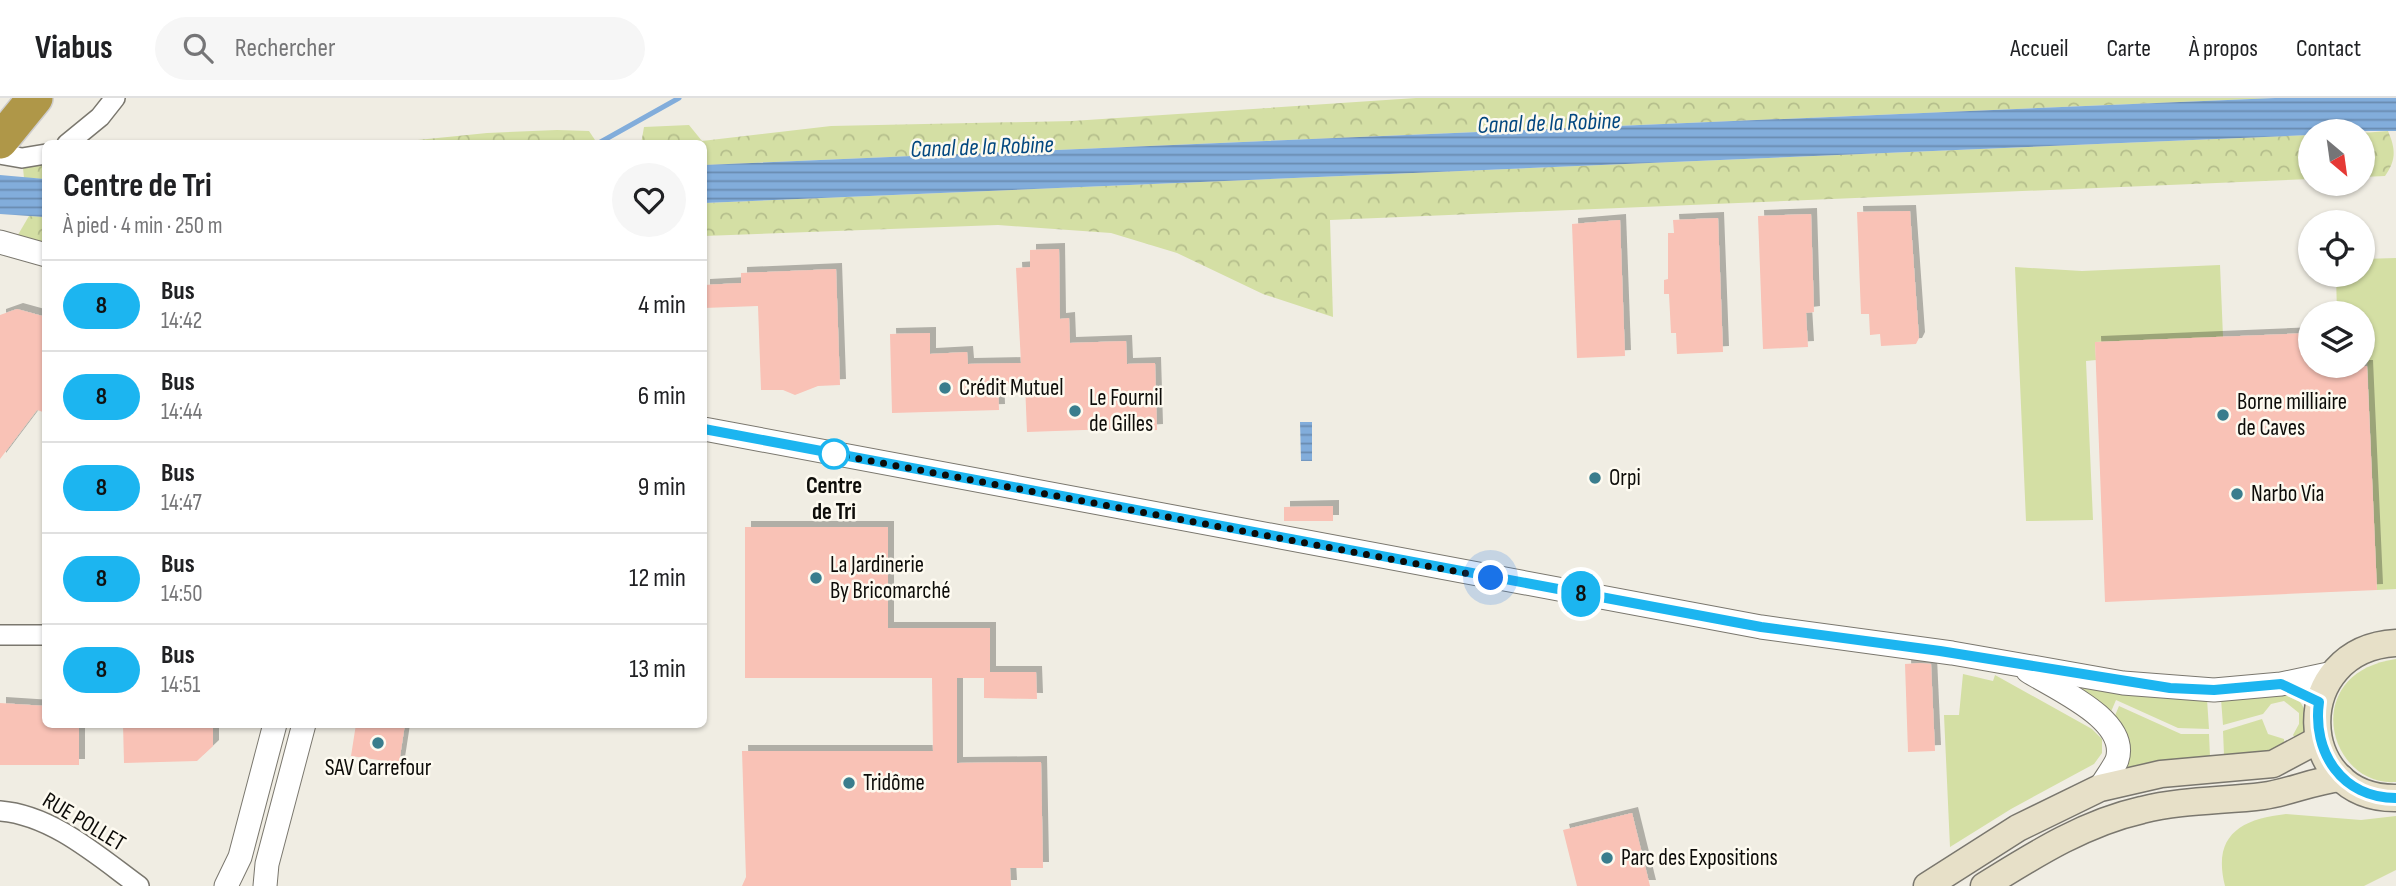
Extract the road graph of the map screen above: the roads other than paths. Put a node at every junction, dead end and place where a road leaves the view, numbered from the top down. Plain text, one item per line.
1 (34, 98) edge
2 (116, 98) edge
3 (72, 140) edge
4 (3, 142) edge
5 (42, 155) edge
6 (0, 242) edge
7 (42, 254) edge
8 (707, 430) edge
9 (0, 635) edge
10 (42, 635) edge
11 (2396, 643) edge
12 (2019, 666) junction
13 (2333, 673) junction
14 (2281, 684) junction
15 (2319, 702) junction
16 (274, 728) edge
17 (303, 728) edge
18 (2318, 740) junction
19 (2341, 778) junction
20 (2100, 788) junction
21 (2396, 798) edge
22 (0, 811) edge
23 (139, 886) edge
24 (226, 886) edge
25 (265, 886) edge
26 (1927, 886) edge
27 (1984, 886) edge

1 - 4 highway
2 - 3 street
4 - 5 street
6 - 7 street
8 - 12 street
9 - 10 street
11 - 13 main road
12 - 14 street
12 - 20 street
13 - 14 street
13 - 15 main road
14 - 15 street
15 - 18 main road
16 - 24 street
17 - 25 street
18 - 19 main road
18 - 20 main road
19 - 21 main road
19 - 27 main road
20 - 26 main road
22 - 23 street, RUE POLLET

